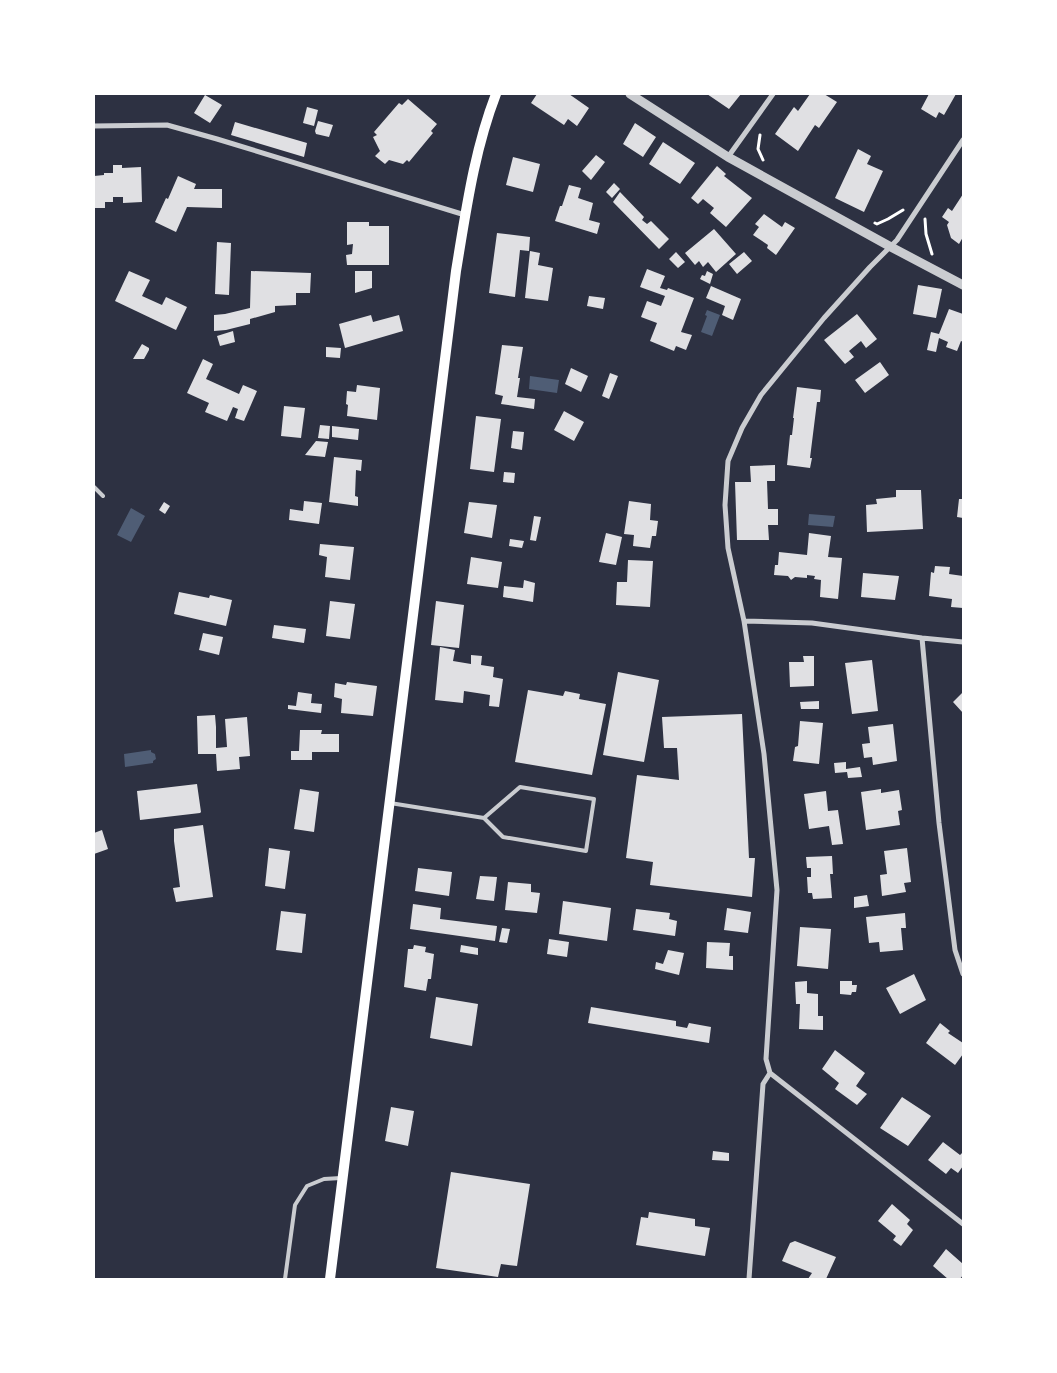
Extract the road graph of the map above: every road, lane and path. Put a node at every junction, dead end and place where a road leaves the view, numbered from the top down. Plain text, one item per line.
1 (496, 94) edge
2 (630, 94) edge
3 (773, 94) edge
4 (94, 126) edge
5 (963, 140) edge
6 (728, 158) junction
7 (466, 215) junction
8 (925, 218) dead end
9 (890, 247) junction
10 (934, 258) dead end
11 (963, 285) edge
12 (94, 488) edge
13 (102, 496) dead end
14 (744, 621) junction
15 (922, 638) junction
16 (963, 642) edge
17 (390, 803) junction
18 (484, 818) junction
19 (963, 974) edge
20 (770, 1073) junction
21 (343, 1178) junction
22 (963, 1224) edge
23 (285, 1279) edge
24 (330, 1279) edge
25 (748, 1279) edge

1 - 7 main road
2 - 6 street
3 - 6 street
4 - 7 street
5 - 9 street
6 - 9 street
7 - 17 main road
8 - 10 path
9 - 11 street
9 - 14 street
12 - 13 lane
14 - 15 street
14 - 20 street
15 - 16 street
15 - 19 street
17 - 18 lane
17 - 21 main road
18 - 18 lane
20 - 22 street
20 - 25 street
21 - 23 lane
21 - 24 main road

